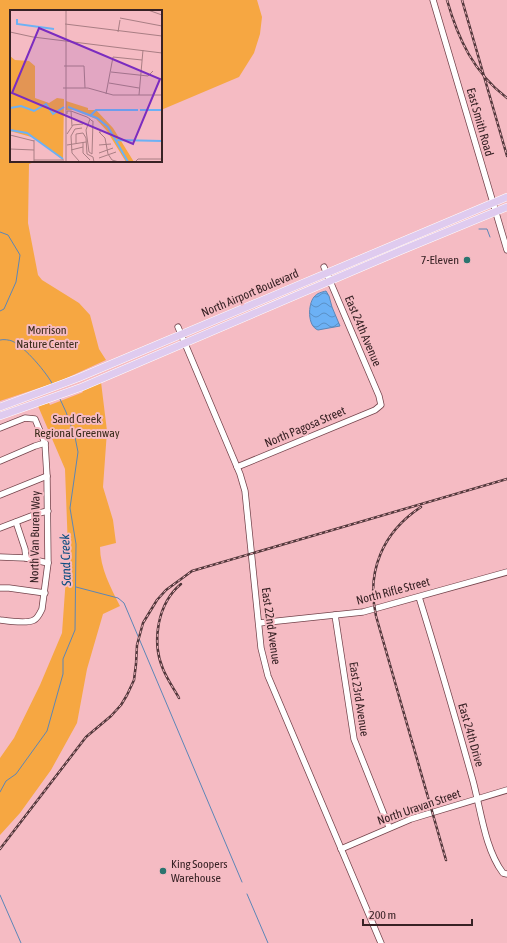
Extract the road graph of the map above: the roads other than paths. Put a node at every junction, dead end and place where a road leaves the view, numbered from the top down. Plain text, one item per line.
1 (433, 0) edge
2 (507, 197) edge
3 (492, 203) junction
4 (507, 207) edge
5 (495, 212) junction
6 (507, 250) edge
7 (325, 270) junction
8 (330, 281) junction
9 (178, 327) dead end
10 (181, 334) junction
11 (184, 342) junction
12 (381, 405) joint
13 (0, 407) edge
14 (0, 416) edge
15 (0, 428) edge
16 (45, 443) junction
17 (0, 461) edge
18 (237, 467) junction
19 (47, 476) junction
20 (0, 495) edge
21 (48, 511) junction
22 (16, 522) junction
23 (0, 528) edge
24 (0, 557) edge
25 (26, 558) junction
26 (48, 563) junction
27 (507, 572) edge
28 (0, 588) edge
29 (45, 593) junction
30 (419, 597) junction
31 (335, 615) junction
32 (0, 620) edge
33 (259, 623) junction
34 (507, 790) edge
35 (477, 799) junction
36 (390, 827) junction
37 (341, 849) junction
38 (507, 874) edge
39 (380, 943) edge

1 - 3 street, East Smith Road
2 - 3 main road, North Airport Boulevard
3 - 5 street, East Smith Road
3 - 7 main road, North Airport Boulevard
4 - 5 main road, North Airport Boulevard
5 - 6 street, East Smith Road
5 - 8 main road, North Airport Boulevard
7 - 8 street, East 24th Avenue
7 - 10 main road, North Airport Boulevard
8 - 11 main road, North Airport Boulevard
8 - 12 street, East 24th Avenue
9 - 10 street, East 22nd Avenue
10 - 11 street, East 22nd Avenue
10 - 13 main road, North Airport Boulevard
11 - 14 main road, North Airport Boulevard
11 - 18 street, East 22nd Avenue
12 - 18 street, North Pagosa Street
15 - 16 street, North Van Buren Way
16 - 17 street
16 - 19 street, North Van Buren Way
18 - 33 street, East 22nd Avenue
19 - 20 street
19 - 21 street, North Van Buren Way
21 - 22 street
21 - 26 street, North Van Buren Way
22 - 23 street
22 - 25 street
24 - 25 street
25 - 26 street
26 - 29 street, North Van Buren Way
27 - 30 street, North Rifle Street
28 - 29 street
29 - 32 street, North Van Buren Way
30 - 31 street, North Rifle Street
30 - 35 street, East 24th Drive
31 - 33 street, North Rifle Street
31 - 36 street, East 23rd Avenue
33 - 37 street, East 22nd Avenue
34 - 35 street, North Uravan Street
35 - 36 street, North Uravan Street
35 - 38 street, East 24th Drive
36 - 37 street, North Uravan Street
37 - 39 street, East 22nd Avenue

